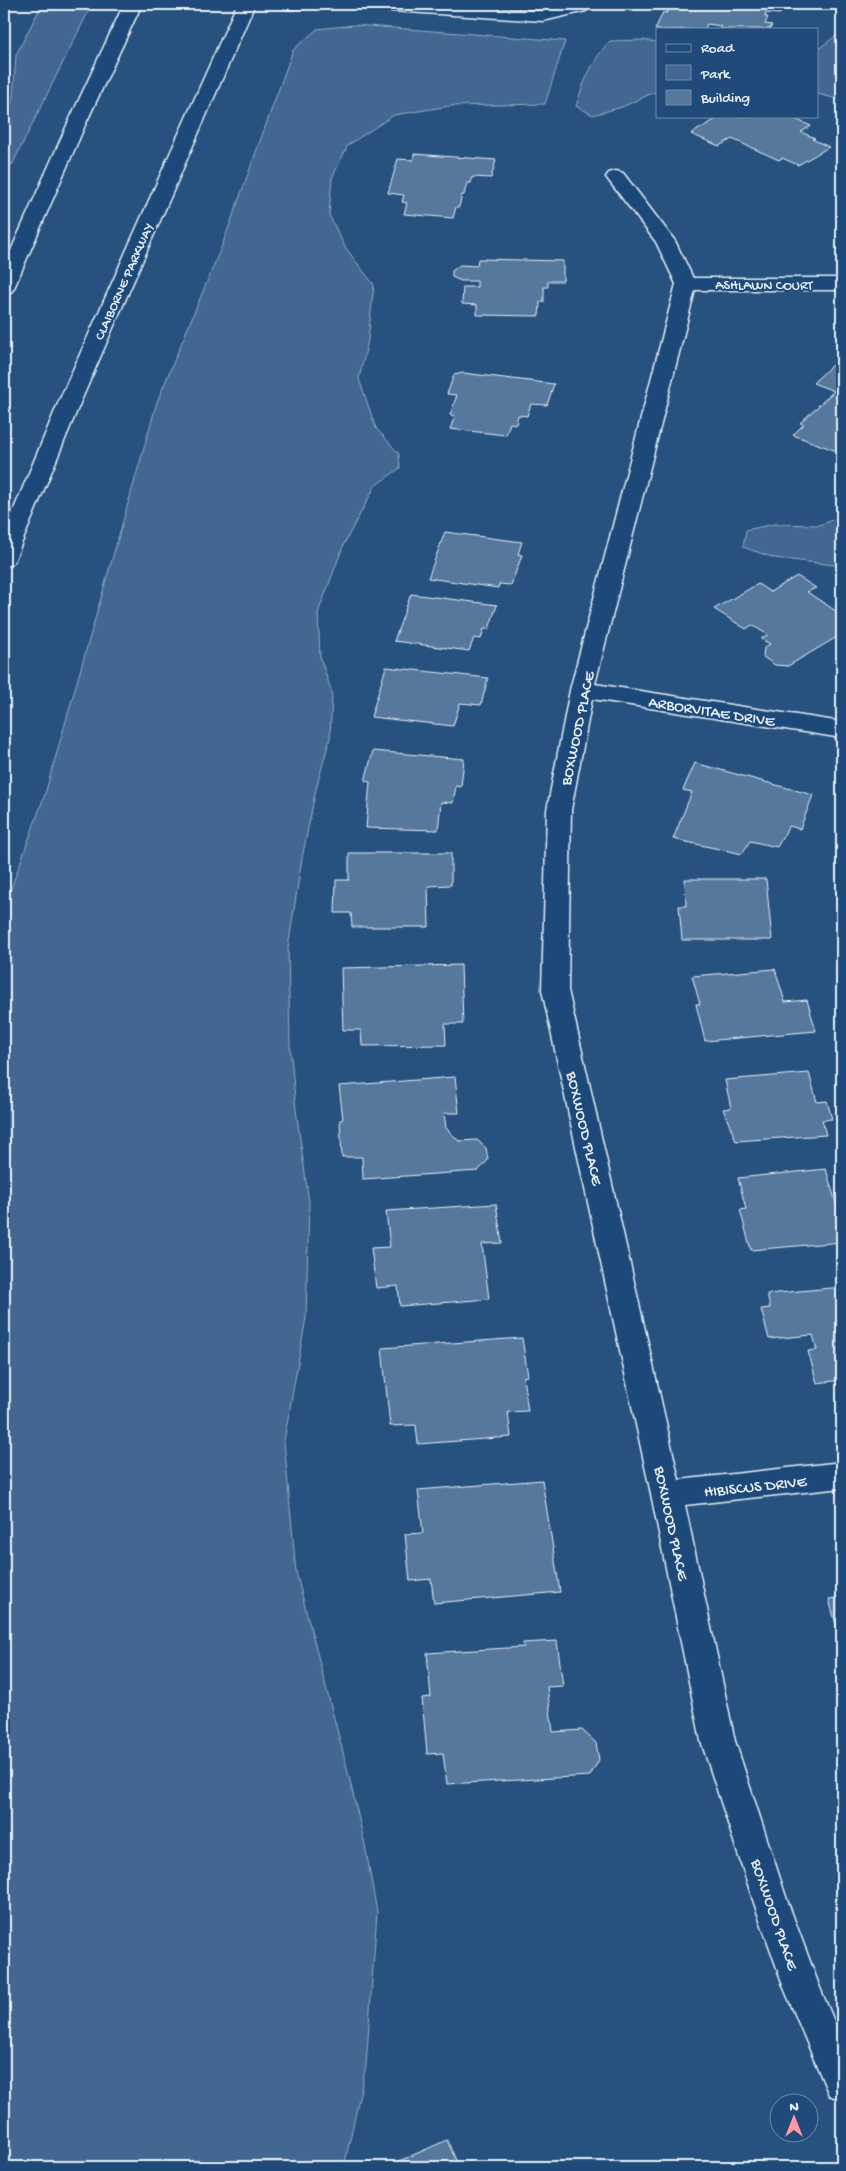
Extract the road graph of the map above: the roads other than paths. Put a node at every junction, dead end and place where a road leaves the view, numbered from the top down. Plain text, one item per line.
1 (133, 4) edge
2 (246, 4) edge
3 (363, 4) edge
4 (584, 4) edge
5 (616, 177) dead end
6 (686, 284) junction
7 (842, 284) edge
8 (4, 288) edge
9 (4, 559) edge
10 (582, 690) junction
11 (842, 730) edge
12 (842, 1475) edge
13 (667, 1494) junction
14 (842, 2082) edge

1 - 8 street
2 - 9 street, CLAIBORNE PARKWAY
3 - 4 street
5 - 6 street
6 - 7 street, ASHLAWN COURT
6 - 10 street, BOXWOOD PLACE
10 - 11 street, ARBORVITAE DRIVE
10 - 13 street, BOXWOOD PLACE
12 - 13 street, HIBISCUS DRIVE
13 - 14 street, BOXWOOD PLACE

